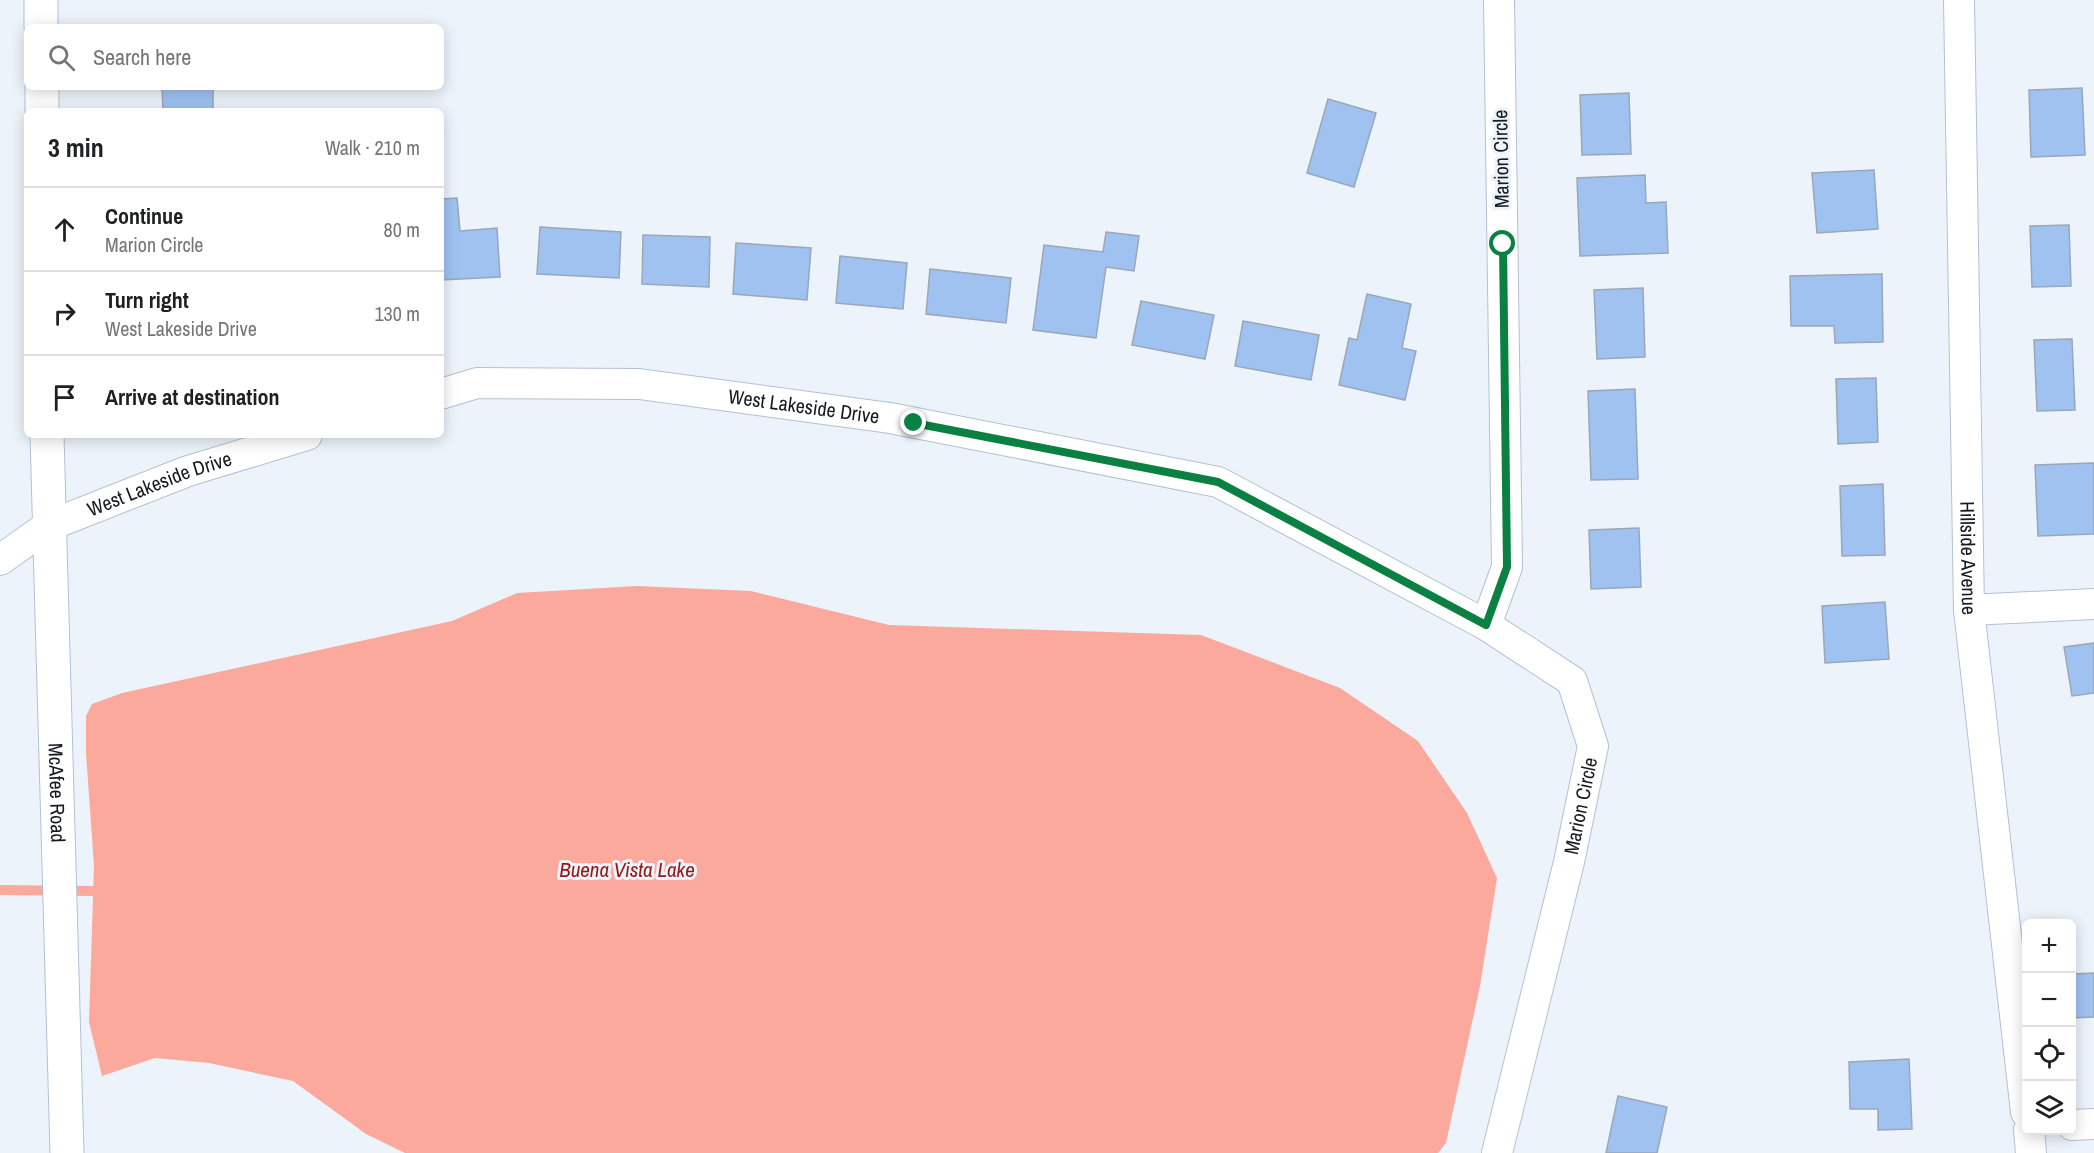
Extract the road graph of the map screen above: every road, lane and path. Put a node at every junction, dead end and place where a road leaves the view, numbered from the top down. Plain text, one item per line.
1 (41, 0) edge
2 (1499, 0) edge
3 (1959, 0) edge
4 (41, 24) edge
5 (42, 90) edge
6 (42, 108) edge
7 (444, 393) edge
8 (47, 438) edge
9 (297, 438) edge
10 (48, 526) junction
11 (0, 560) edge
12 (2094, 604) edge
13 (1969, 609) junction
14 (1486, 625) junction
15 (2022, 1081) edge
16 (2094, 1124) edge
17 (2076, 1125) edge
18 (2029, 1135) edge
19 (67, 1153) edge
20 (1497, 1153) edge
21 (2031, 1153) edge

1 - 4 street
2 - 14 street, Marion Circle
3 - 13 street, Hillside Avenue
5 - 6 street
7 - 14 street, West Lakeside Drive
8 - 10 street, McAfee Road
9 - 10 street, West Lakeside Drive
10 - 11 street, West Lakeside Drive
10 - 19 street, McAfee Road
12 - 13 street
13 - 15 street, Hillside Avenue
14 - 20 street, Marion Circle
16 - 17 street
18 - 21 street

